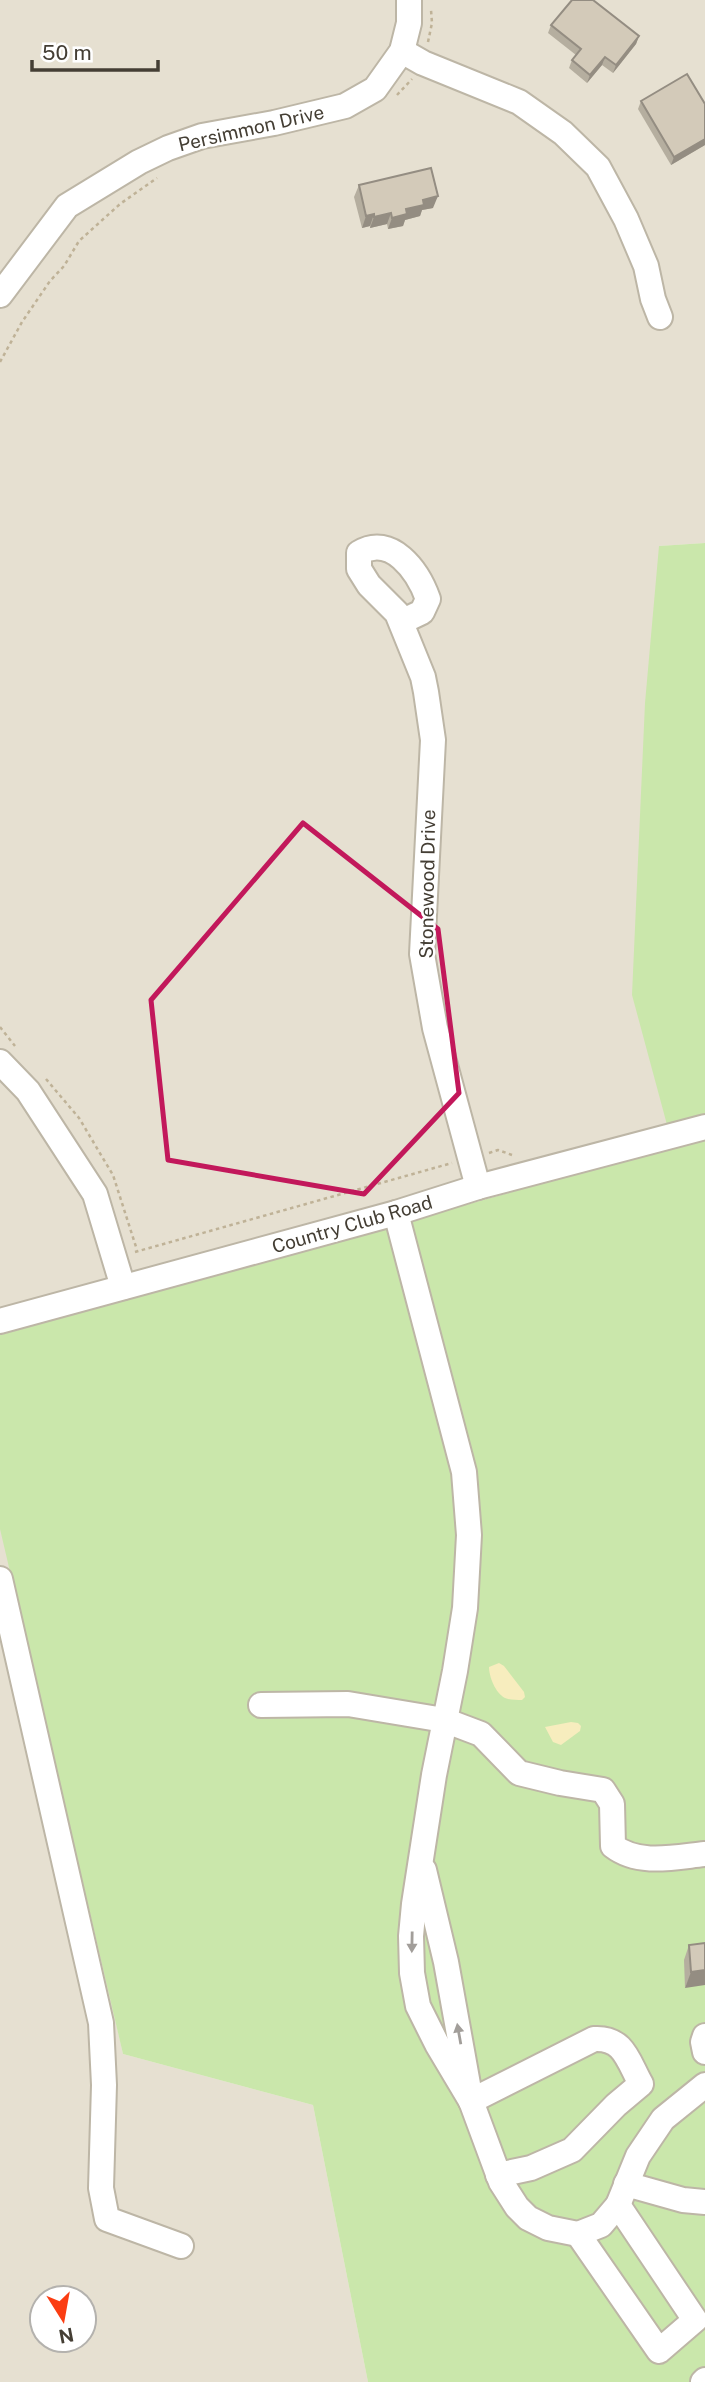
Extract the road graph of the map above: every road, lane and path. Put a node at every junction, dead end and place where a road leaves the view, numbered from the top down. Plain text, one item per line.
1 (409, 0) edge
2 (431, 0) edge
3 (412, 57) junction
4 (391, 100) dead end
5 (165, 173) dead end
6 (0, 295) edge
7 (660, 317) dead end
8 (0, 362) edge
9 (401, 622) dead end
10 (0, 1062) edge
11 (705, 1127) edge
12 (516, 1156) dead end
13 (471, 1158) junction
14 (478, 1187) junction
15 (396, 1213) junction
16 (132, 1253) dead end
17 (123, 1287) junction
18 (0, 1321) edge
19 (0, 1579) edge
20 (261, 1706) dead end
21 (444, 1720) junction
22 (705, 1854) edge
23 (420, 1867) junction
24 (705, 2036) edge
25 (705, 2052) edge
26 (641, 2084) junction
27 (705, 2085) edge
28 (471, 2101) junction
29 (663, 2119) junction
30 (498, 2175) junction
31 (622, 2195) junction
32 (705, 2203) edge
33 (578, 2234) junction
34 (181, 2246) dead end

1 - 3 street, Persimmon Drive
2 - 3 path
3 - 4 path
3 - 6 street, Persimmon Drive
3 - 7 street
5 - 8 path
9 - 13 street, Stonewood Drive
10 - 17 street
11 - 14 street, Country Club Road
12 - 13 path
13 - 14 street, Stonewood Drive
13 - 16 path
14 - 15 street, Country Club Road
15 - 17 street, Country Club Road
15 - 21 street
17 - 18 street, Country Club Road
19 - 34 street
20 - 21 street
21 - 22 street
21 - 23 street
28 -> 23 street
23 -> 28 street
24 - 25 street
26 - 28 street
26 - 29 street
26 - 30 street
27 - 29 street
28 - 30 street
29 - 31 street
30 - 33 street
31 - 32 street
31 - 33 street
31 - 33 street

